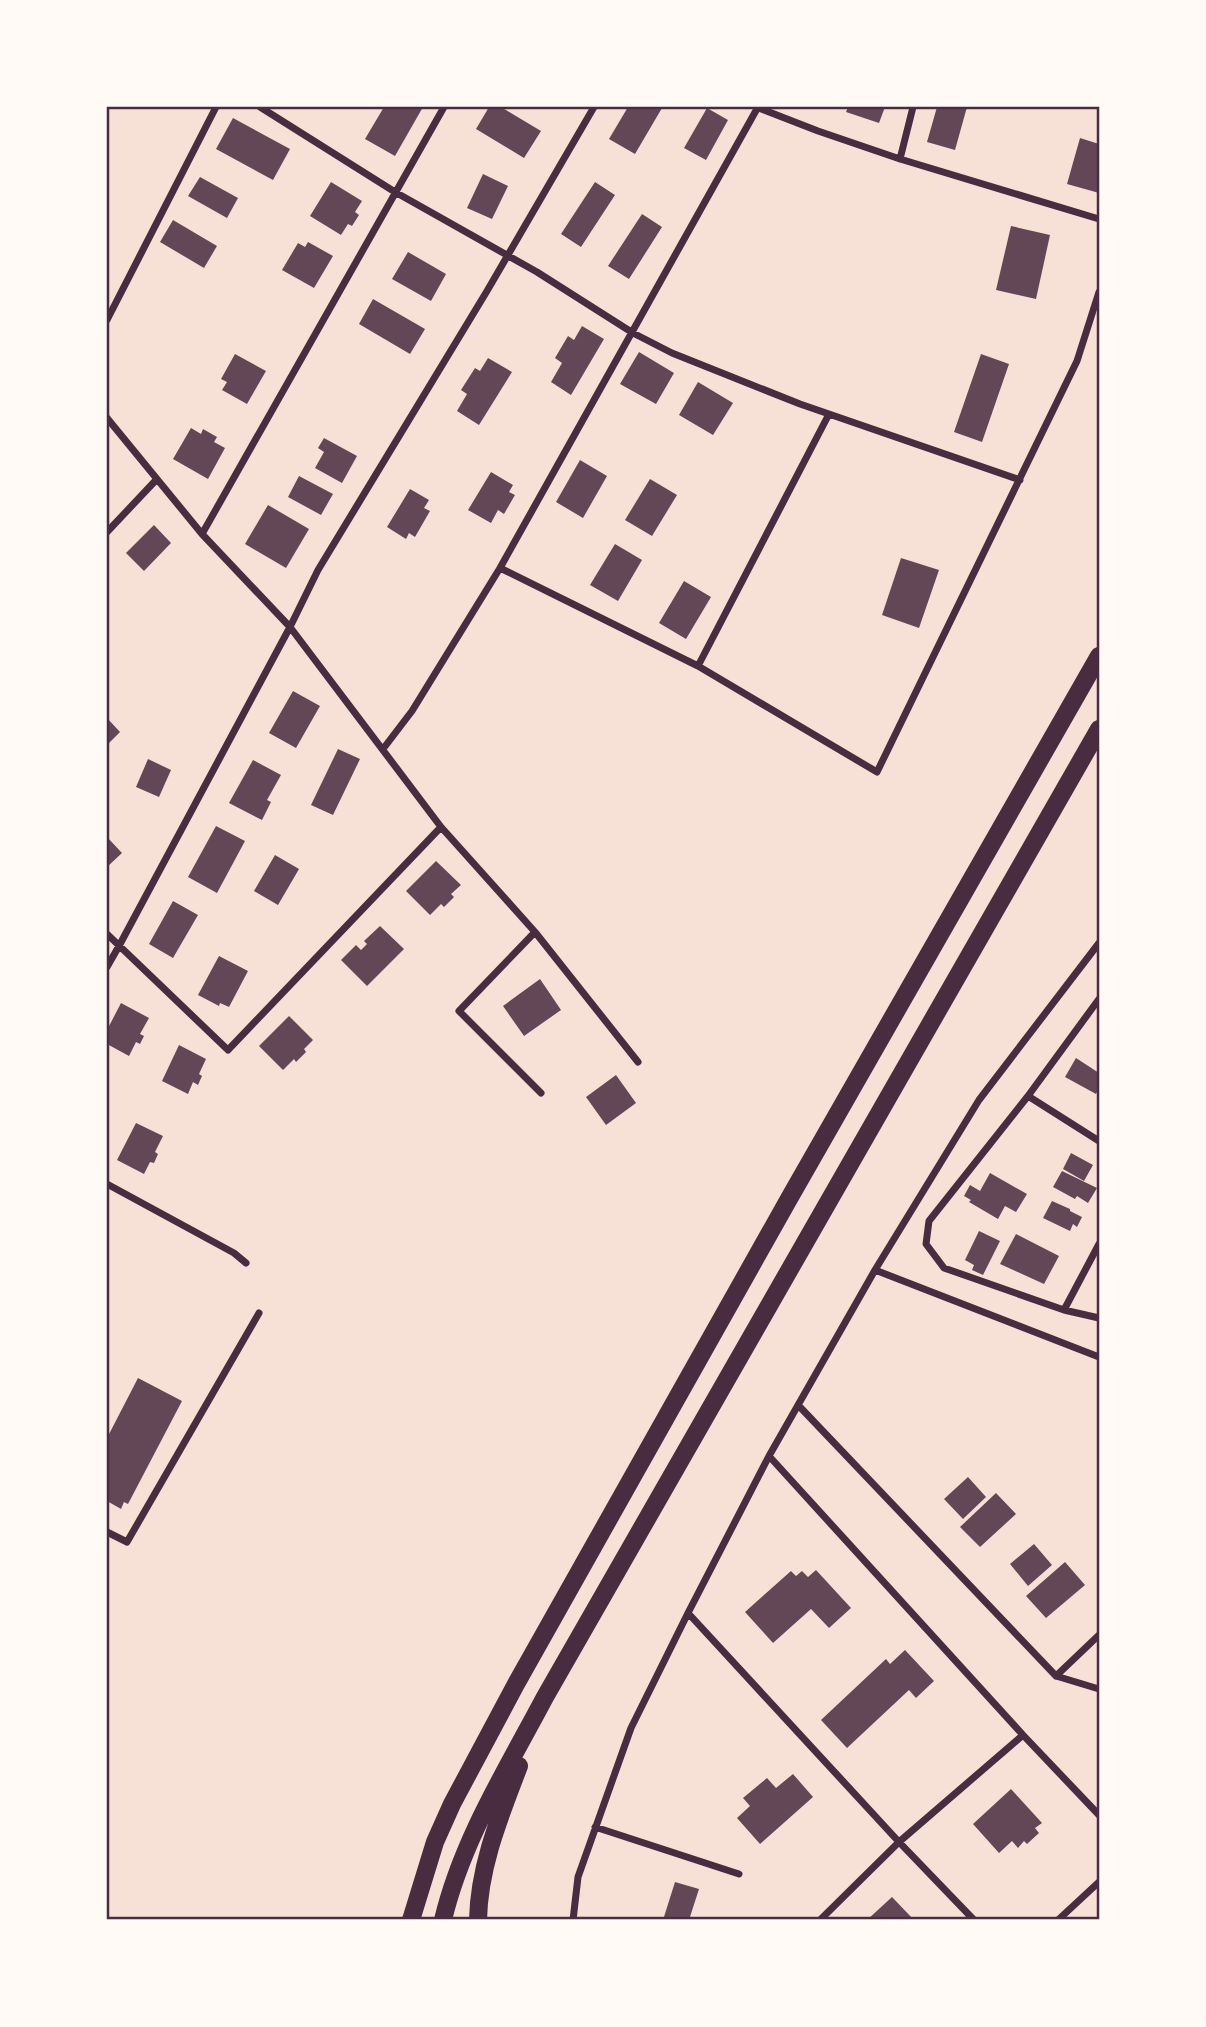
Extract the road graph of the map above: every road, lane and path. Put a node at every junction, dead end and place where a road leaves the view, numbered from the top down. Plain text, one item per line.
1 (215, 107) edge
2 (260, 107) edge
3 (444, 107) edge
4 (594, 107) edge
5 (757, 107) edge
6 (913, 107) edge
7 (901, 159) junction
8 (395, 192) junction
9 (1099, 219) edge
10 (508, 256) junction
11 (1099, 292) edge
12 (107, 320) edge
13 (633, 333) junction
14 (829, 414) junction
15 (107, 418) edge
16 (157, 480) junction
17 (1020, 480) junction
18 (107, 533) edge
19 (202, 534) junction
20 (500, 568) junction
21 (290, 627) junction
22 (1099, 656) edge
23 (698, 666) junction
24 (1099, 729) edge
25 (383, 749) junction
26 (441, 827) junction
27 (536, 932) junction
28 (107, 934) edge
29 (1099, 943) edge
30 (120, 946) junction
31 (107, 967) edge
32 (1099, 999) edge
33 (638, 1062) dead end
34 (541, 1093) dead end
35 (1028, 1097) junction
36 (1099, 1140) edge
37 (107, 1184) edge
38 (1099, 1244) edge
39 (246, 1263) dead end
40 (875, 1270) junction
41 (1064, 1310) junction
42 (259, 1313) dead end
43 (1099, 1318) edge
44 (1099, 1357) edge
45 (799, 1406) junction
46 (769, 1457) junction
47 (107, 1532) edge
48 (688, 1612) junction
49 (1099, 1635) edge
50 (1056, 1676) junction
51 (1099, 1689) edge
52 (545, 1697) junction
53 (1023, 1735) junction
54 (1099, 1815) edge
55 (595, 1826) junction
56 (899, 1842) junction
57 (738, 1874) dead end
58 (1099, 1882) edge
59 (411, 1920) edge
60 (443, 1920) edge
61 (478, 1920) edge
62 (573, 1920) edge
63 (820, 1920) edge
64 (974, 1920) edge
65 (1058, 1920) edge

1 - 12 street
2 - 8 street
3 - 8 street
4 - 10 street
5 - 7 street
5 - 13 street
6 - 7 street
7 - 9 street
8 - 10 street
8 - 19 street
10 - 13 street
10 - 21 street
11 - 17 street
13 - 14 street
13 - 20 street
14 - 17 street
14 - 23 street
15 - 16 street
16 - 18 street
16 - 19 street
17 - 23 street
19 - 21 street
20 - 23 street
20 - 25 street
21 - 25 street
21 - 30 street
22 - 59 highway
24 - 52 highway
25 - 26 street
26 - 27 street
26 - 30 street
27 - 33 street
27 - 34 street
28 - 30 street
29 - 40 street
30 - 31 street
32 - 35 street
35 - 36 street
35 - 41 street
37 - 39 street
38 - 41 street
40 - 44 street
40 - 45 street
41 - 43 street
42 - 47 street
45 - 46 street
45 - 50 street
46 - 48 street
46 - 53 street
48 - 55 street
48 - 56 street
49 - 50 street
50 - 51 street
52 - 60 highway
52 - 61 highway
53 - 54 street
53 - 56 street
55 - 57 street
55 - 62 street
56 - 63 street
56 - 64 street
58 - 65 street

